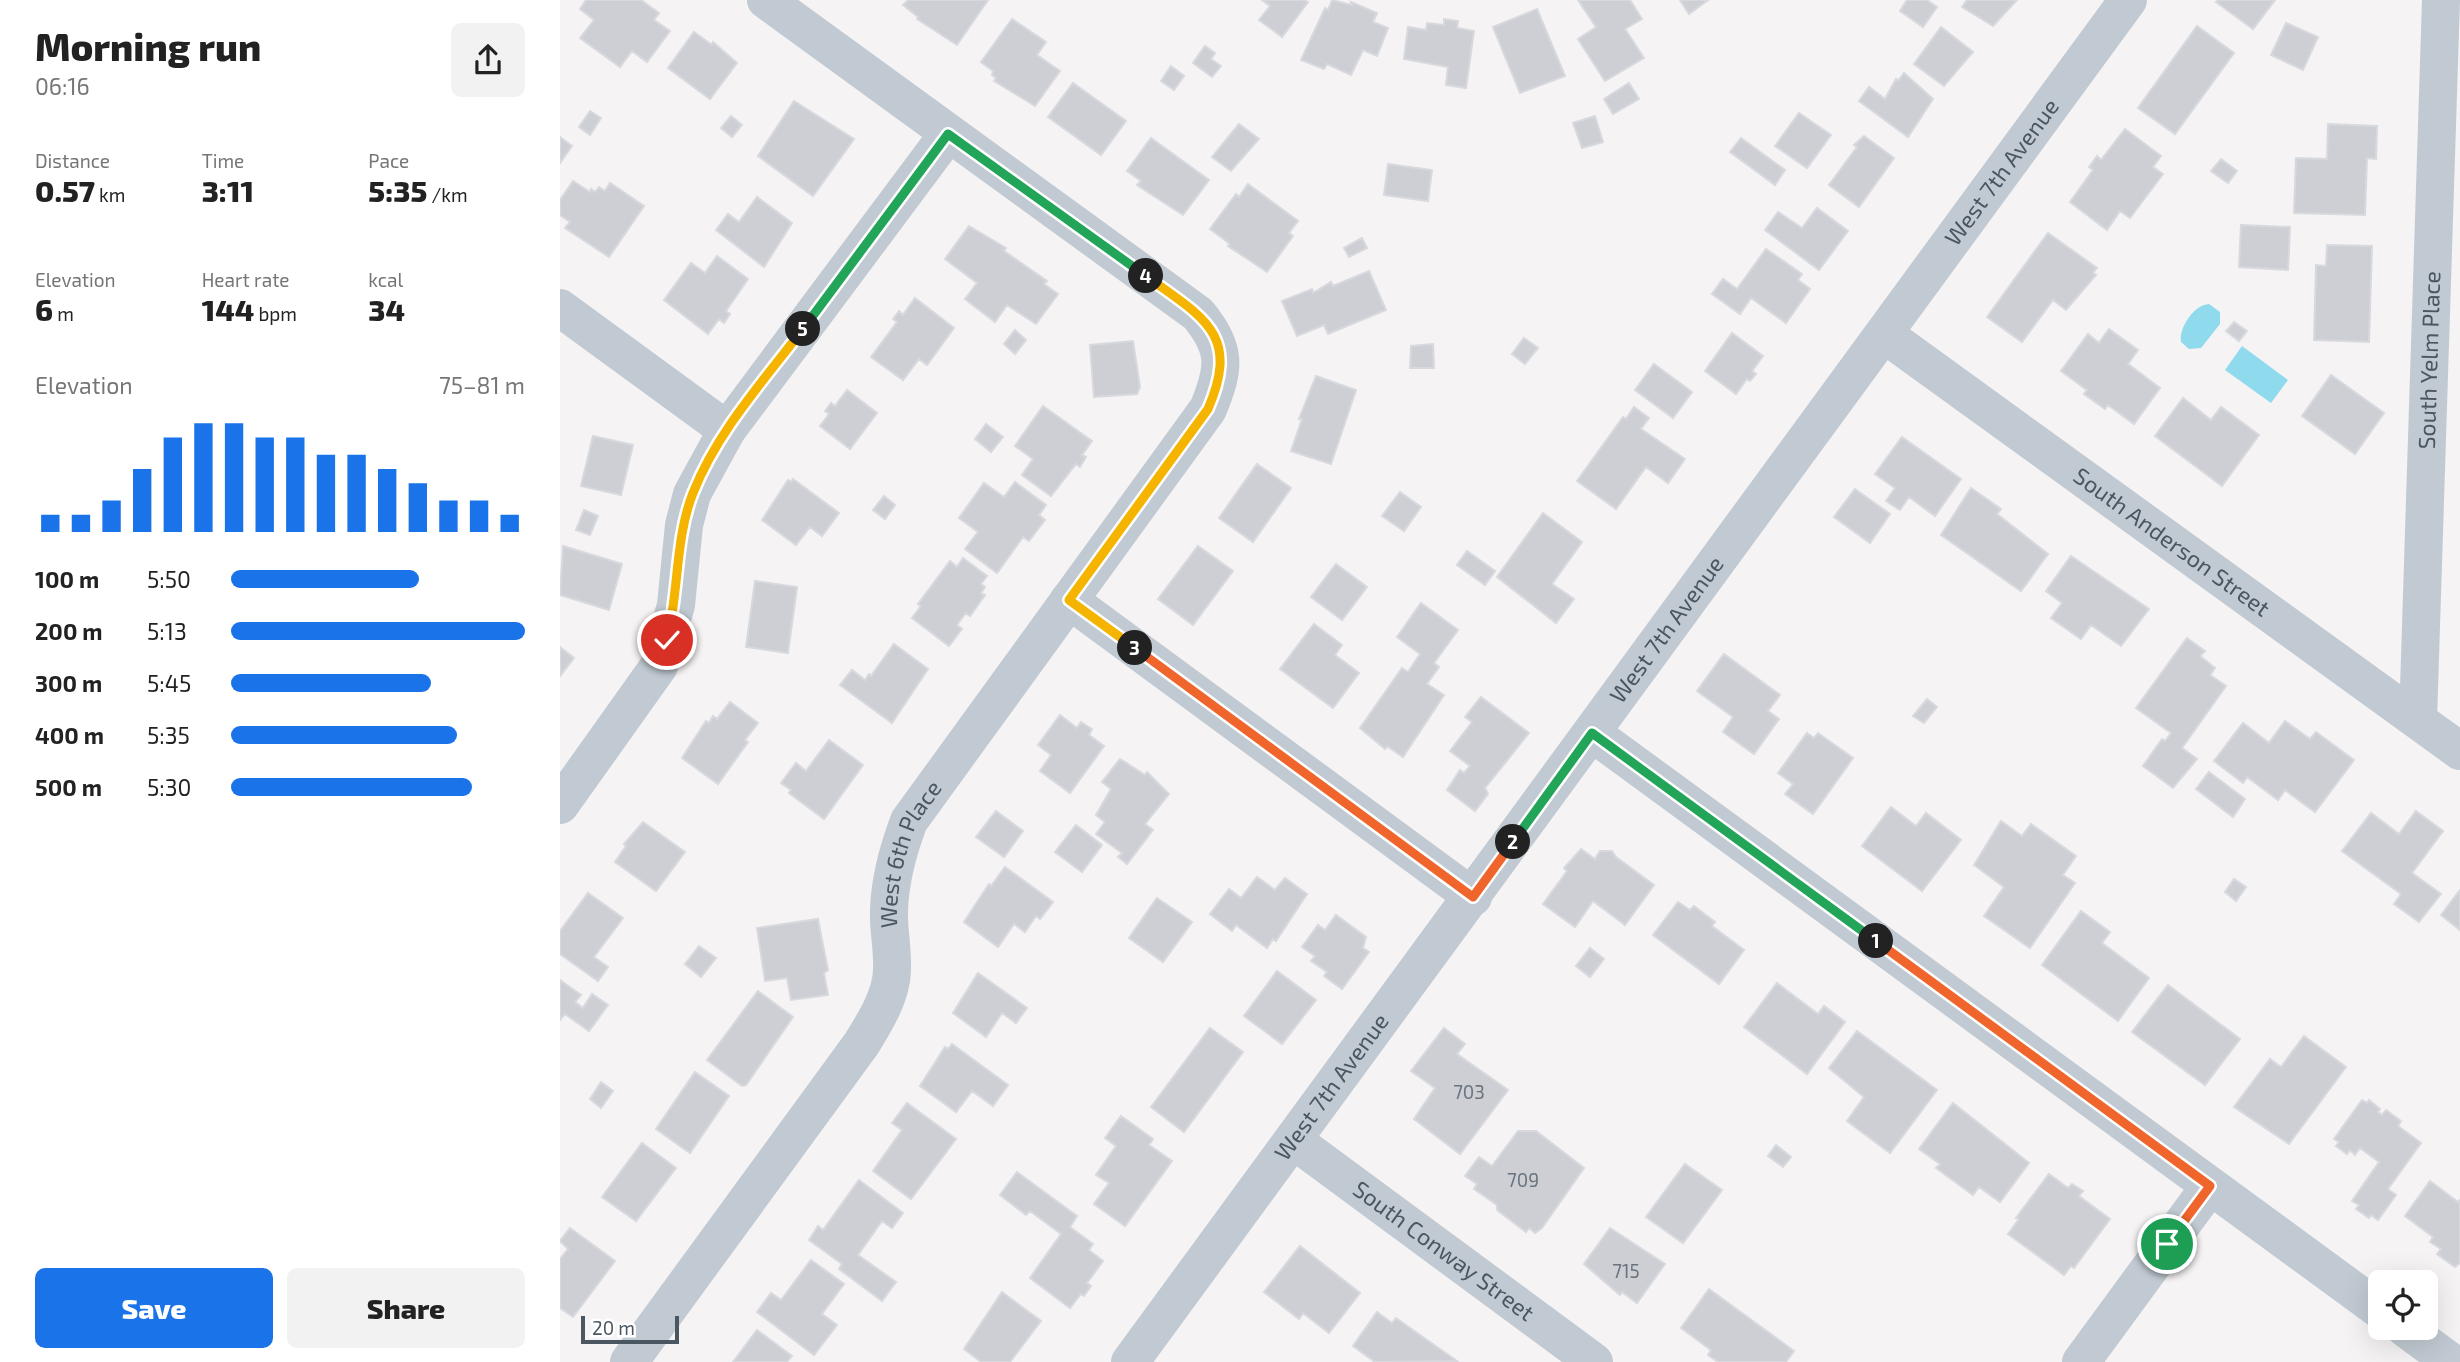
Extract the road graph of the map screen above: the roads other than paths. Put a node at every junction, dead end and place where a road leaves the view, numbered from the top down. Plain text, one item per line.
1 (766, 0) edge
2 (2128, 0) edge
3 (2441, 0) edge
4 (948, 134) junction
5 (560, 308) edge
6 (1884, 334) junction
7 (727, 430) junction
8 (1069, 600) junction
9 (2418, 720) junction
10 (1592, 733) junction
11 (2460, 751) edge
12 (560, 805) edge
13 (1473, 897) junction
14 (1293, 1140) junction
15 (2210, 1186) junction
16 (2368, 1301) edge
17 (2421, 1340) edge
18 (629, 1362) edge
19 (1130, 1362) edge
20 (1594, 1362) edge
21 (2081, 1362) edge
22 (2451, 1362) edge

1 - 4 street
2 - 6 street, West 7th Avenue
3 - 9 street, South Yelm Place
4 - 7 street
4 - 8 street, West 6th Place
5 - 7 street
6 - 9 street, South Anderson Street
6 - 10 street, West 7th Avenue
7 - 12 street
8 - 13 street
8 - 18 street, West 6th Place
9 - 11 street, South Anderson Street
10 - 13 street, West 7th Avenue
10 - 15 street
13 - 14 street, West 7th Avenue
14 - 19 street, West 7th Avenue
14 - 20 street, South Conway Street
15 - 16 street
15 - 21 street
17 - 22 street

